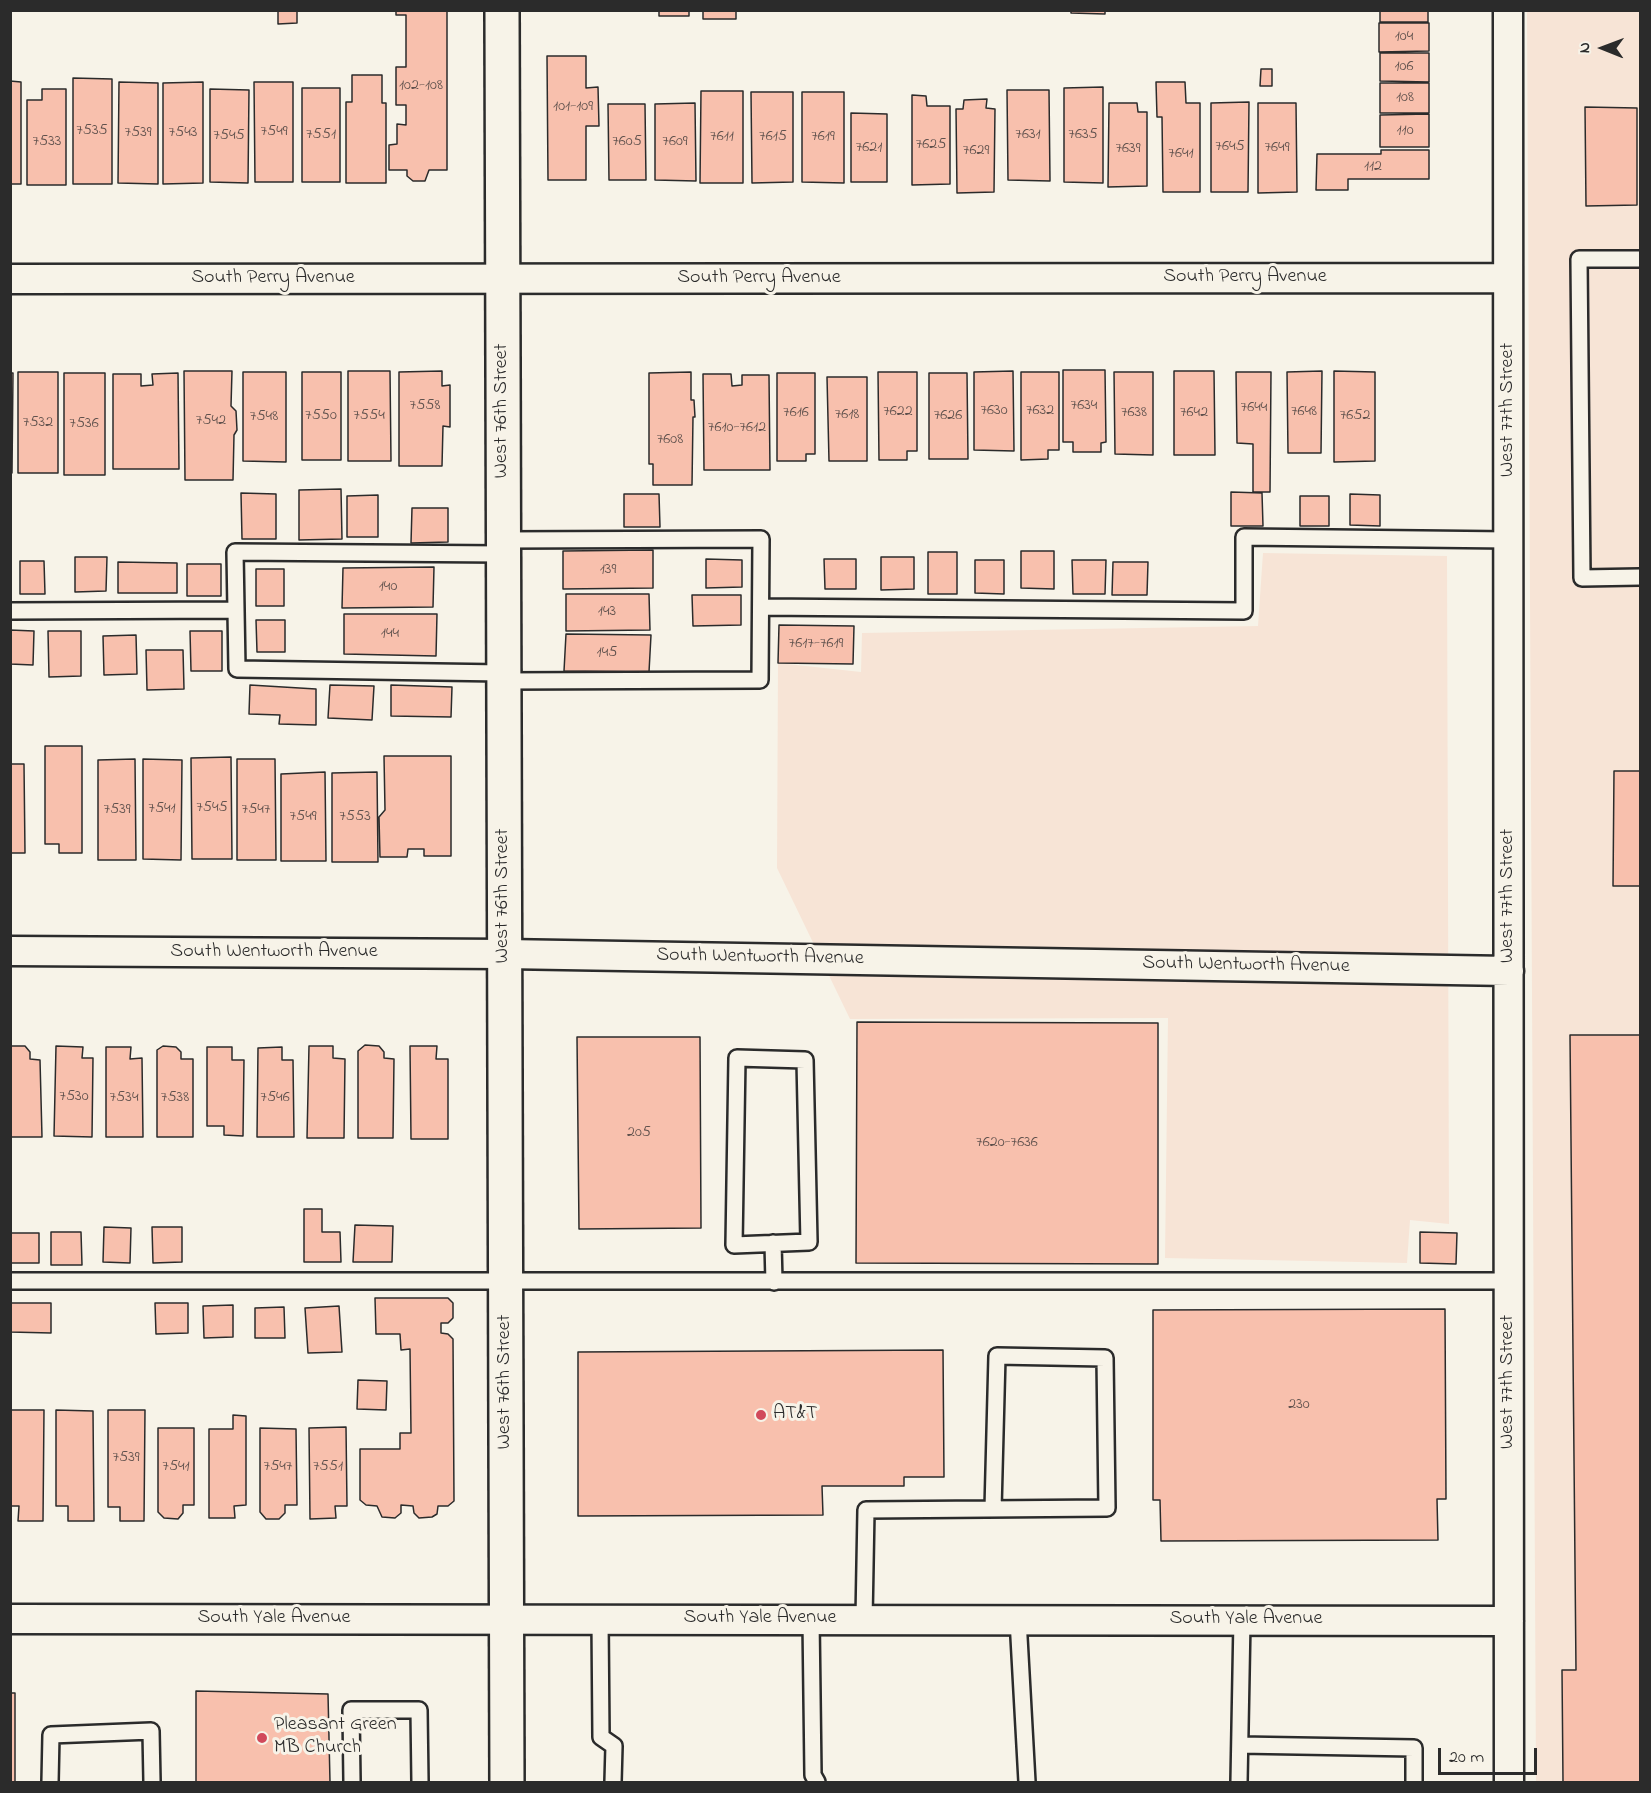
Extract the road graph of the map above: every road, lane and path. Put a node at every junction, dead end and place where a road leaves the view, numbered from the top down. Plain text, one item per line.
1 (502, 10) edge
2 (1508, 10) edge
3 (1641, 259) edge
4 (1508, 278) junction
5 (10, 279) edge
6 (502, 279) junction
7 (1509, 540) junction
8 (503, 547) junction
9 (1641, 577) edge
10 (761, 608) junction
11 (236, 610) junction
12 (10, 611) edge
13 (504, 677) junction
14 (10, 951) edge
15 (505, 954) junction
16 (1509, 971) junction
17 (773, 1243) junction
18 (10, 1281) edge
19 (1509, 1281) junction
20 (506, 1282) junction
21 (774, 1282) junction
22 (993, 1509) junction
23 (10, 1619) edge
24 (507, 1619) junction
25 (600, 1619) junction
26 (811, 1619) junction
27 (864, 1619) junction
28 (1018, 1619) junction
29 (1242, 1620) junction
30 (1509, 1621) junction
31 (1240, 1745) junction
32 (50, 1782) edge
33 (152, 1782) edge
34 (352, 1782) edge
35 (420, 1782) edge
36 (507, 1782) edge
37 (613, 1782) edge
38 (817, 1782) edge
39 (1027, 1782) edge
40 (1239, 1782) edge
41 (1414, 1782) edge
42 (1509, 1782) edge

1 - 6 street, West 76th Street
2 - 4 street, West 77th Street
3 - 9 lane
4 - 6 street, South Perry Avenue
4 - 7 street, West 77th Street
5 - 6 street, South Perry Avenue
6 - 8 street, West 76th Street
7 - 10 lane
7 - 16 street, West 77th Street
8 - 10 lane
8 - 11 lane
8 - 13 street, West 76th Street
10 - 13 lane
11 - 12 lane
11 - 13 lane
13 - 15 street, West 76th Street
14 - 15 street, South Wentworth Avenue
15 - 16 street, South Wentworth Avenue
15 - 20 street, West 76th Street
16 - 19 street, West 77th Street
17 - 17 lane
17 - 21 lane
18 - 20 lane
19 - 21 lane
19 - 30 street, West 77th Street
20 - 21 lane
20 - 24 street, West 76th Street
22 - 22 lane
22 - 27 lane
23 - 24 street, South Yale Avenue
24 - 25 street, South Yale Avenue
24 - 36 street, West 76th Street
25 - 26 street, South Yale Avenue
25 - 37 lane
26 - 27 street, South Yale Avenue
26 - 38 lane
27 - 28 street, South Yale Avenue
28 - 29 street, South Yale Avenue
28 - 39 lane
29 - 30 street, South Yale Avenue
29 - 31 lane
30 - 42 street, West 77th Street
31 - 40 lane
31 - 41 lane
32 - 33 lane
34 - 35 lane

